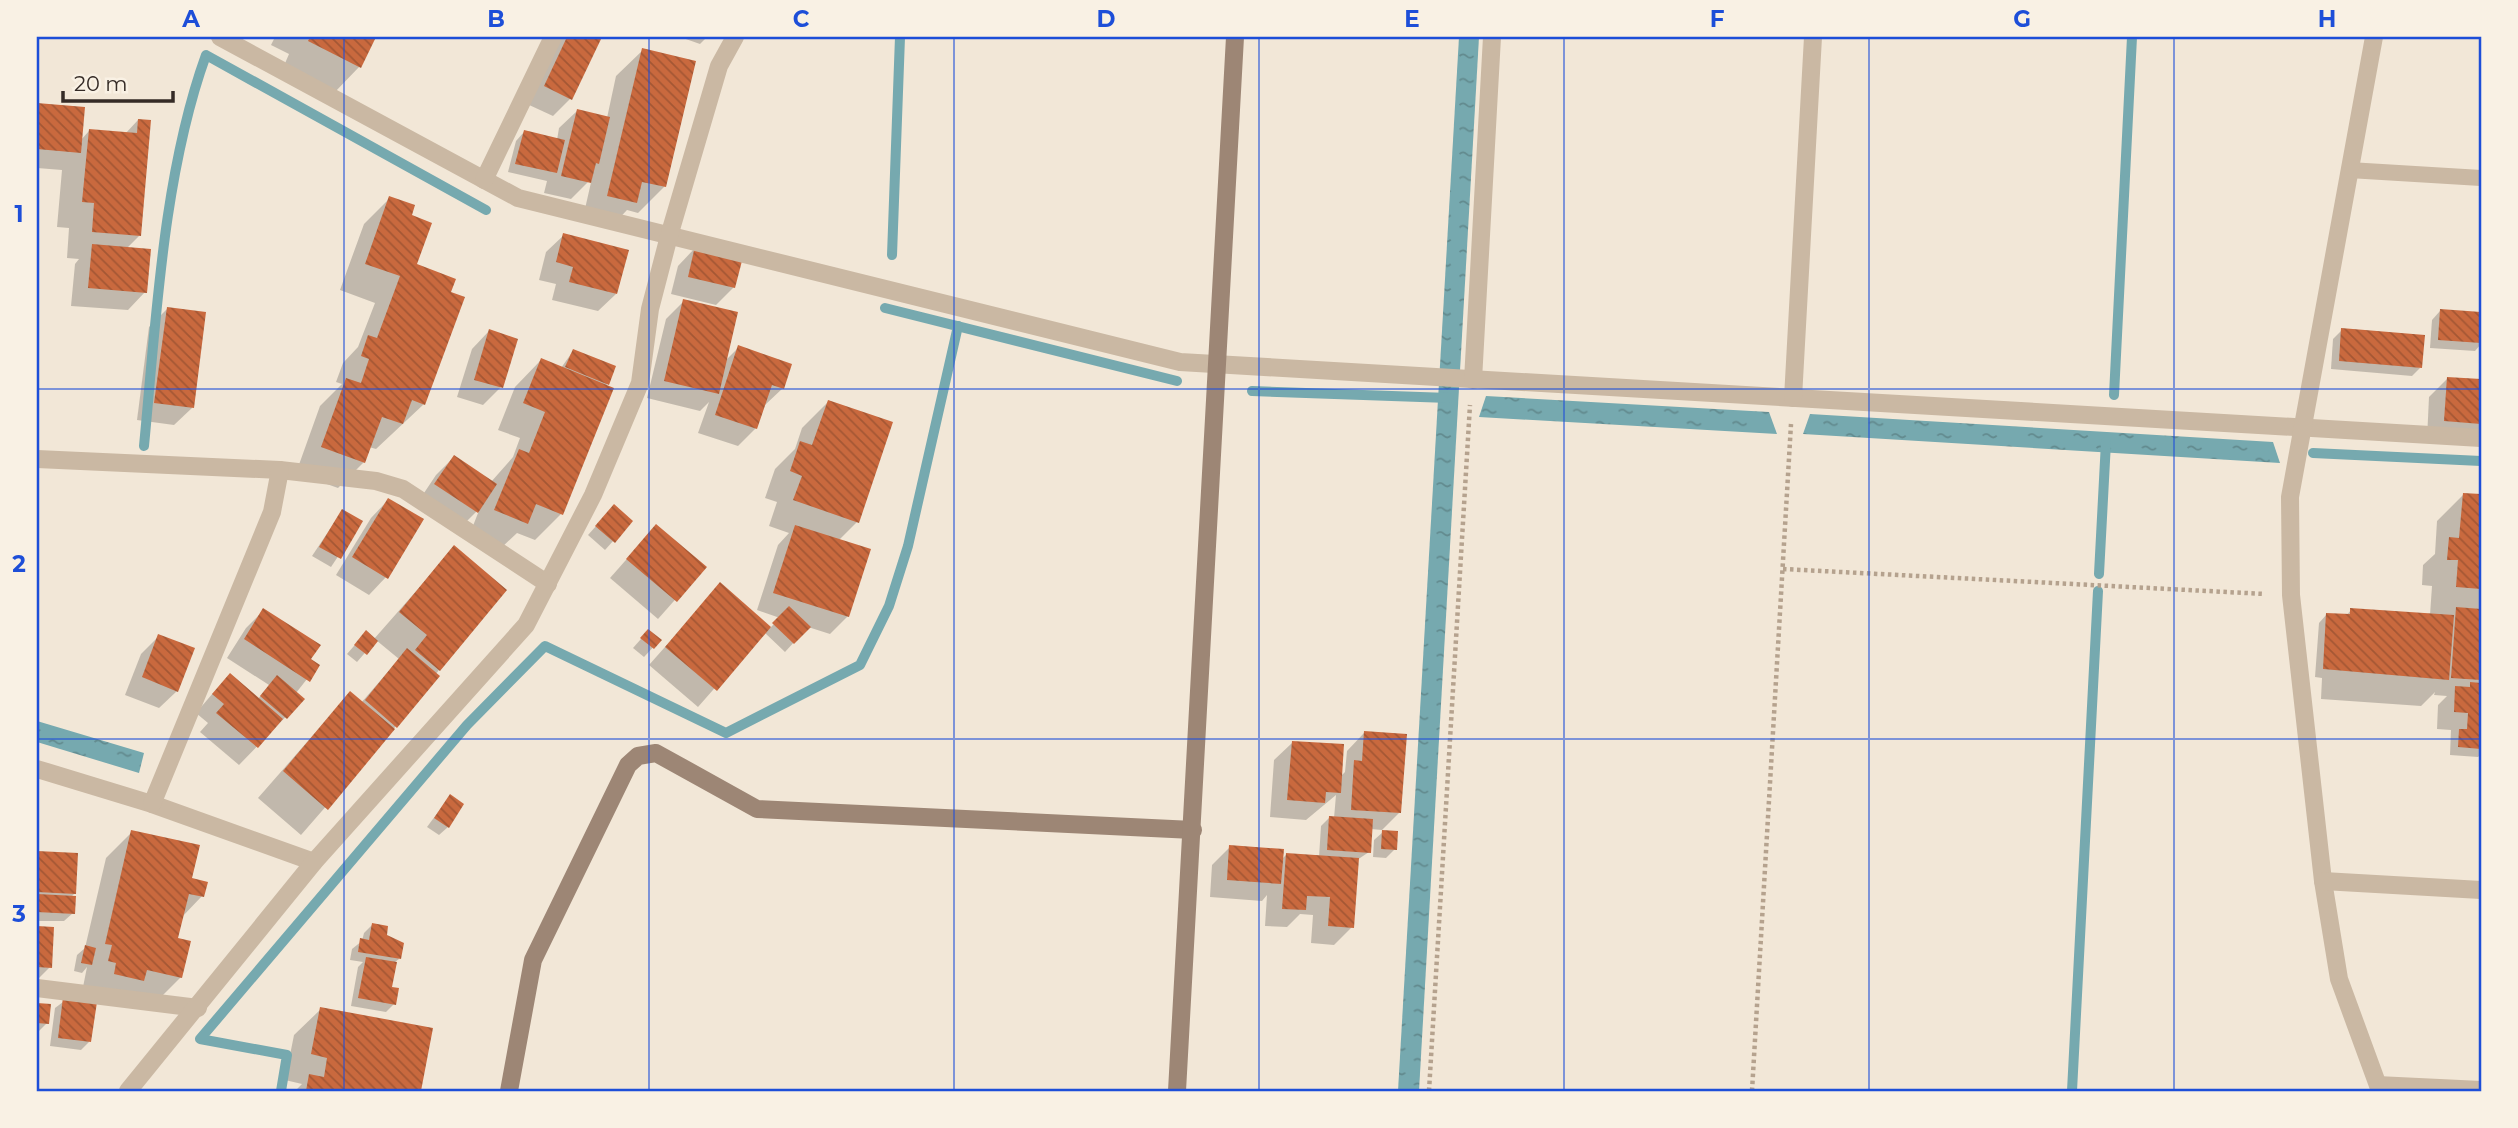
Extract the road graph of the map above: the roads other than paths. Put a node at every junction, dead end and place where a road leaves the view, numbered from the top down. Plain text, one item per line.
1 (220, 37) edge
2 (553, 37) edge
3 (735, 37) edge
4 (1235, 37) edge
5 (1492, 37) edge
6 (1813, 37) edge
7 (2374, 37) edge
8 (2349, 170) junction
9 (2481, 178) edge
10 (484, 180) junction
11 (669, 236) junction
12 (1217, 365) junction
13 (1473, 380) junction
14 (1793, 398) junction
15 (2301, 428) junction
16 (2481, 438) edge
17 (37, 459) edge
18 (280, 470) junction
19 (548, 584) junction
20 (37, 769) edge
21 (152, 804) junction
22 (1193, 830) junction
23 (314, 862) junction
24 (2323, 881) junction
25 (2481, 890) edge
26 (37, 988) edge
27 (198, 1008) junction
28 (2378, 1088) edge
29 (2481, 1089) edge
30 (128, 1091) edge
31 (509, 1091) edge
32 (1177, 1091) edge

1 - 10 street
2 - 10 street
3 - 11 street
4 - 12 street
5 - 13 street
6 - 14 street
7 - 8 street
8 - 9 lane
8 - 15 street
10 - 11 street
11 - 12 street
11 - 19 street
12 - 13 street
12 - 22 street
13 - 14 street
14 - 15 street
15 - 16 street
15 - 24 street
17 - 18 street
18 - 19 street
18 - 21 street
19 - 23 street
20 - 21 street
21 - 23 street
22 - 31 street
22 - 32 street
23 - 27 street
24 - 25 street
24 - 28 street
26 - 27 street
27 - 30 street
28 - 29 lane

